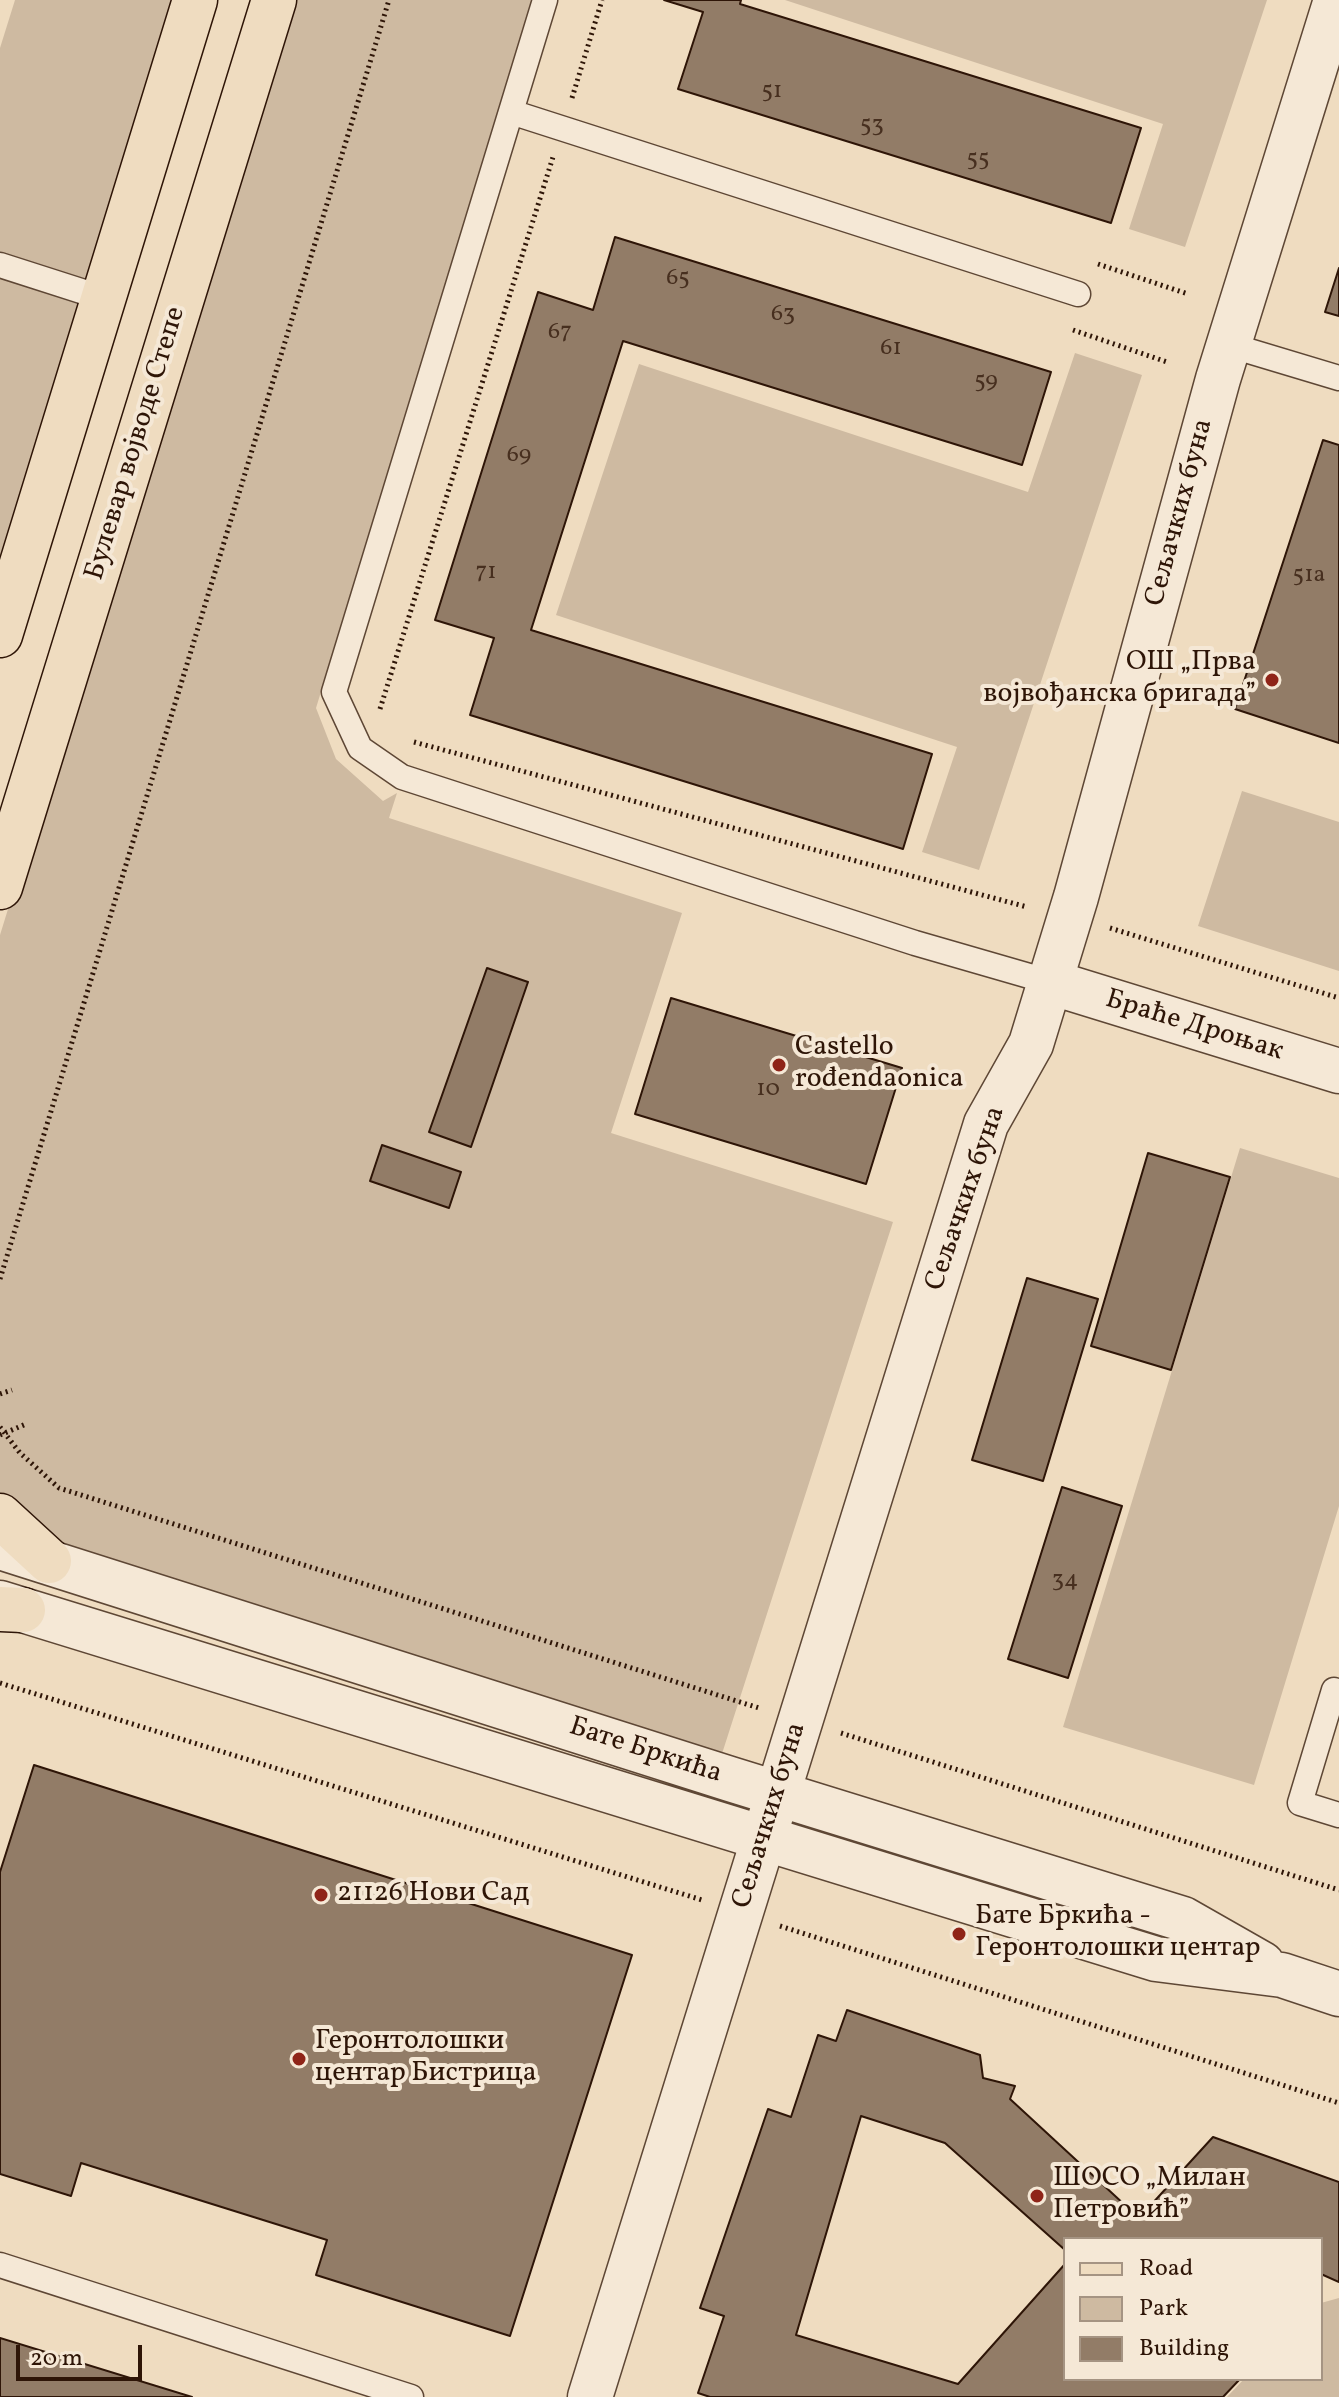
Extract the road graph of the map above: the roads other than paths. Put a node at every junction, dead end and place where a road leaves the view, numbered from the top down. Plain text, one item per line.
1 (195, 0) edge
2 (274, 0) edge
3 (545, 0) edge
4 (1336, 0) edge
5 (511, 112) junction
6 (0, 265) edge
7 (1078, 294) road end
8 (103, 298) junction
9 (1229, 345) junction
10 (1339, 378) edge
11 (0, 635) edge
12 (0, 887) edge
13 (1050, 982) junction
14 (1339, 1071) edge
15 (0, 1516) edge
16 (0, 1547) edge
17 (49, 1561) junction
18 (8, 1607) edge
19 (1339, 1692) edge
20 (778, 1793) junction
21 (1339, 1815) edge
22 (764, 1839) junction
23 (1282, 1975) junction
24 (1339, 1994) edge
25 (0, 2265) edge
26 (411, 2397) edge
27 (590, 2397) edge

1 - 8 main road
2 - 12 main road, Булевар војводе Степе
3 - 5 lane
4 - 9 street, Сељачких буна
5 - 7 lane
5 - 13 lane
6 - 8 lane
8 - 11 main road
9 - 10 lane
9 - 13 street, Сељачких буна
13 - 14 street, Браће Дроњак
13 - 20 street, Сељачких буна
15 - 17 main road
16 - 17 street, Бате Бркића
17 - 20 street, Бате Бркића
18 - 22 street, Бате Бркића
19 - 21 lane
20 - 22 street, Сељачких буна
20 - 23 street, Бате Бркића
22 - 23 street, Бате Бркића
22 - 27 street, Сељачких буна
23 - 24 street, Бате Бркића
25 - 26 lane

